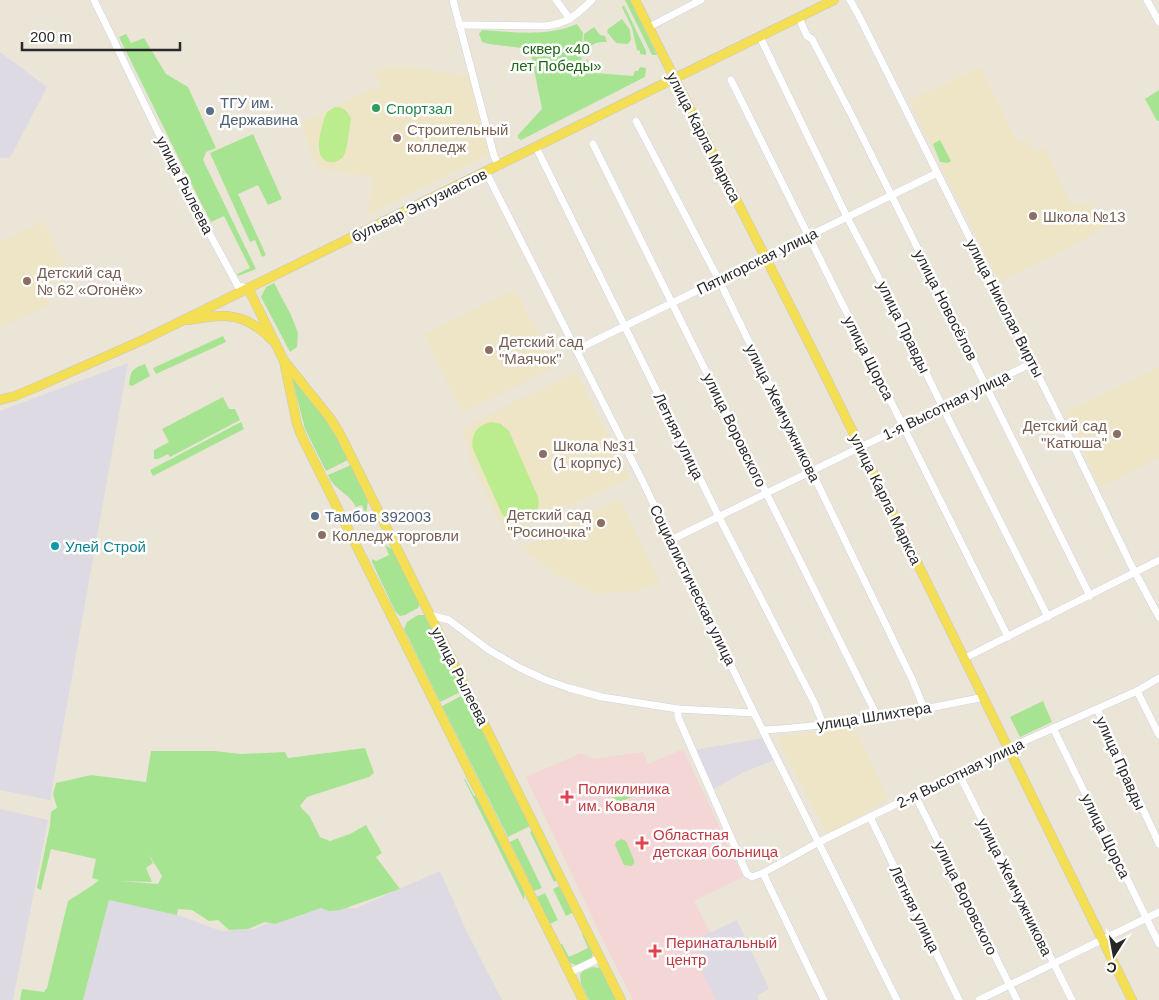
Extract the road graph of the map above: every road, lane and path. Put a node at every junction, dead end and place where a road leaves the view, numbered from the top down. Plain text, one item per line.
1 (94, 0) edge
2 (453, 0) edge
3 (556, 0) edge
4 (592, 0) edge
5 (635, 0) edge
6 (701, 0) edge
7 (834, 0) edge
8 (850, 0) edge
9 (1147, 0) edge
10 (798, 18) junction
11 (570, 19) junction
12 (1159, 22) edge
13 (459, 25) junction
14 (649, 27) junction
15 (760, 37) junction
16 (674, 79) junction
17 (731, 80) dead end
18 (636, 122) dead end
19 (593, 144) dead end
20 (536, 147) junction
21 (498, 166) junction
22 (486, 172) junction
23 (938, 173) junction
24 (891, 196) junction
25 (847, 217) junction
26 (808, 236) junction
27 (765, 257) junction
28 (719, 280) junction
29 (248, 288) junction
30 (672, 302) junction
31 (177, 322) junction
32 (625, 326) junction
33 (277, 346) junction
34 (576, 350) junction
35 (284, 361) junction
36 (1032, 363) junction
37 (986, 386) junction
38 (0, 400) edge
39 (943, 407) junction
40 (904, 426) junction
41 (861, 448) junction
42 (811, 472) junction
43 (767, 493) junction
44 (719, 517) junction
45 (671, 540) junction
46 (1159, 560) edge
47 (1136, 573) junction
48 (1090, 596) junction
49 (430, 615) junction
50 (1048, 617) junction
51 (1159, 617) edge
52 (1008, 637) junction
53 (965, 658) junction
54 (1159, 678) edge
55 (1137, 690) junction
56 (984, 697) junction
57 (924, 708) junction
58 (678, 709) junction
59 (1097, 709) junction
60 (754, 713) junction
61 (877, 716) junction
62 (822, 724) junction
63 (1053, 728) junction
64 (764, 730) junction
65 (1159, 734) edge
66 (1009, 749) junction
67 (959, 774) junction
68 (915, 795) junction
69 (870, 817) junction
70 (819, 842) junction
71 (1159, 844) edge
72 (763, 873) junction
73 (1159, 912) edge
74 (1146, 918) junction
75 (1102, 939) junction
76 (1159, 944) edge
77 (600, 958) junction
78 (1053, 964) junction
79 (569, 973) junction
80 (1010, 985) junction
81 (583, 1000) edge
82 (621, 1000) edge
83 (824, 1000) edge
84 (897, 1000) edge
85 (959, 1000) edge
86 (980, 1000) edge
87 (1017, 1000) edge
88 (1072, 1000) edge
89 (1132, 1000) edge

1 - 29 street, улица Рылеева
2 - 13 street
3 - 11 street
4 - 11 street
5 - 14 main road, улица Карла Маркса
6 - 14 street
7 - 10 main road, бульвар Энтузиастов
8 - 23 street, улица Николая Вирты
9 - 12 street
10 - 15 main road, бульвар Энтузиастов
10 - 24 street, улица Новосёлов
11 - 13 street
13 - 21 street
14 - 16 main road, улица Карла Маркса
15 - 16 main road, бульвар Энтузиастов
15 - 25 street, улица Правды
16 - 20 main road, бульвар Энтузиастов
16 - 27 main road, улица Карла Маркса
17 - 26 street, улица Щорса
18 - 28 street, улица Жемчужникова
19 - 30 street, улица Воровского
20 - 21 main road, бульвар Энтузиастов
20 - 32 street, Летняя улица
21 - 22 main road, бульвар Энтузиастов
22 - 29 main road, бульвар Энтузиастов
22 - 34 street, Социалистическая улица
23 - 24 street, Пятигорская улица
23 - 36 street, улица Николая Вирты
24 - 25 street, Пятигорская улица
24 - 37 street, улица Новосёлов
25 - 26 street, Пятигорская улица
25 - 39 street, улица Правды
26 - 27 street, Пятигорская улица
26 - 40 street, улица Щорса
27 - 28 street, Пятигорская улица
27 - 41 main road, улица Карла Маркса
28 - 30 street, Пятигорская улица
28 - 42 street, улица Жемчужникова
29 - 31 main road, бульвар Энтузиастов
29 - 33 main road, улица Рылеева
30 - 32 street, Пятигорская улица
30 - 43 street, улица Воровского
31 - 33 main road
31 - 38 main road, бульвар Энтузиастов
32 - 34 street, Пятигорская улица
32 - 44 street, Летняя улица
33 - 35 main road, улица Рылеева
34 - 45 street, Социалистическая улица
35 - 49 main road, улица Рылеева
35 - 79 main road, улица Рылеева
36 - 37 street, 1-я Высотная улица
36 - 47 street, улица Николая Вирты
37 - 39 street, 1-я Высотная улица
37 - 48 street, улица Новосёлов
39 - 40 street, 1-я Высотная улица
39 - 50 street, улица Правды
40 - 41 street, 1-я Высотная улица
40 - 52 street, улица Щорса
41 - 42 street, 1-я Высотная улица
41 - 53 main road, улица Карла Маркса
42 - 43 street, 1-я Высотная улица
42 - 57 street, улица Жемчужникова
43 - 44 street, 1-я Высотная улица
43 - 61 street, улица Воровского
44 - 45 street, 1-я Высотная улица
44 - 62 street, Летняя улица
45 - 60 street, Социалистическая улица
46 - 47 street
47 - 48 street
47 - 51 street, улица Николая Вирты
48 - 50 street
49 - 58 street
49 - 77 main road, улица Рылеева
50 - 52 street
52 - 53 street
53 - 56 main road, улица Карла Маркса
54 - 55 street, 2-я Высотная улица
55 - 59 street, 2-я Высотная улица
55 - 65 street
56 - 57 street, улица Шлихтера
56 - 66 main road, улица Карла Маркса
57 - 61 street, улица Шлихтера
58 - 60 street
58 - 72 street
59 - 63 street, 2-я Высотная улица
59 - 71 street, улица Правды
60 - 64 street, Социалистическая улица
61 - 62 street, улица Шлихтера
62 - 64 street, улица Шлихтера
63 - 66 street, 2-я Высотная улица
63 - 74 street, улица Щорса
64 - 70 street, Социалистическая улица
66 - 67 street, 2-я Высотная улица
66 - 75 main road, улица Карла Маркса
67 - 68 street, 2-я Высотная улица
67 - 78 street, улица Жемчужникова
68 - 69 street, 2-я Высотная улица
68 - 80 street, улица Воровского
69 - 70 street, 2-я Высотная улица
69 - 85 street, Летняя улица
70 - 72 street, 2-я Высотная улица
70 - 84 street, Социалистическая улица
72 - 83 street
73 - 74 street
74 - 75 street
74 - 76 street, улица Щорса
75 - 78 street
75 - 89 main road, улица Карла Маркса
77 - 79 street
77 - 82 main road, улица Рылеева
78 - 80 street
78 - 88 street, улица Жемчужникова
79 - 81 main road, улица Рылеева
80 - 86 street
80 - 87 street, улица Воровского

